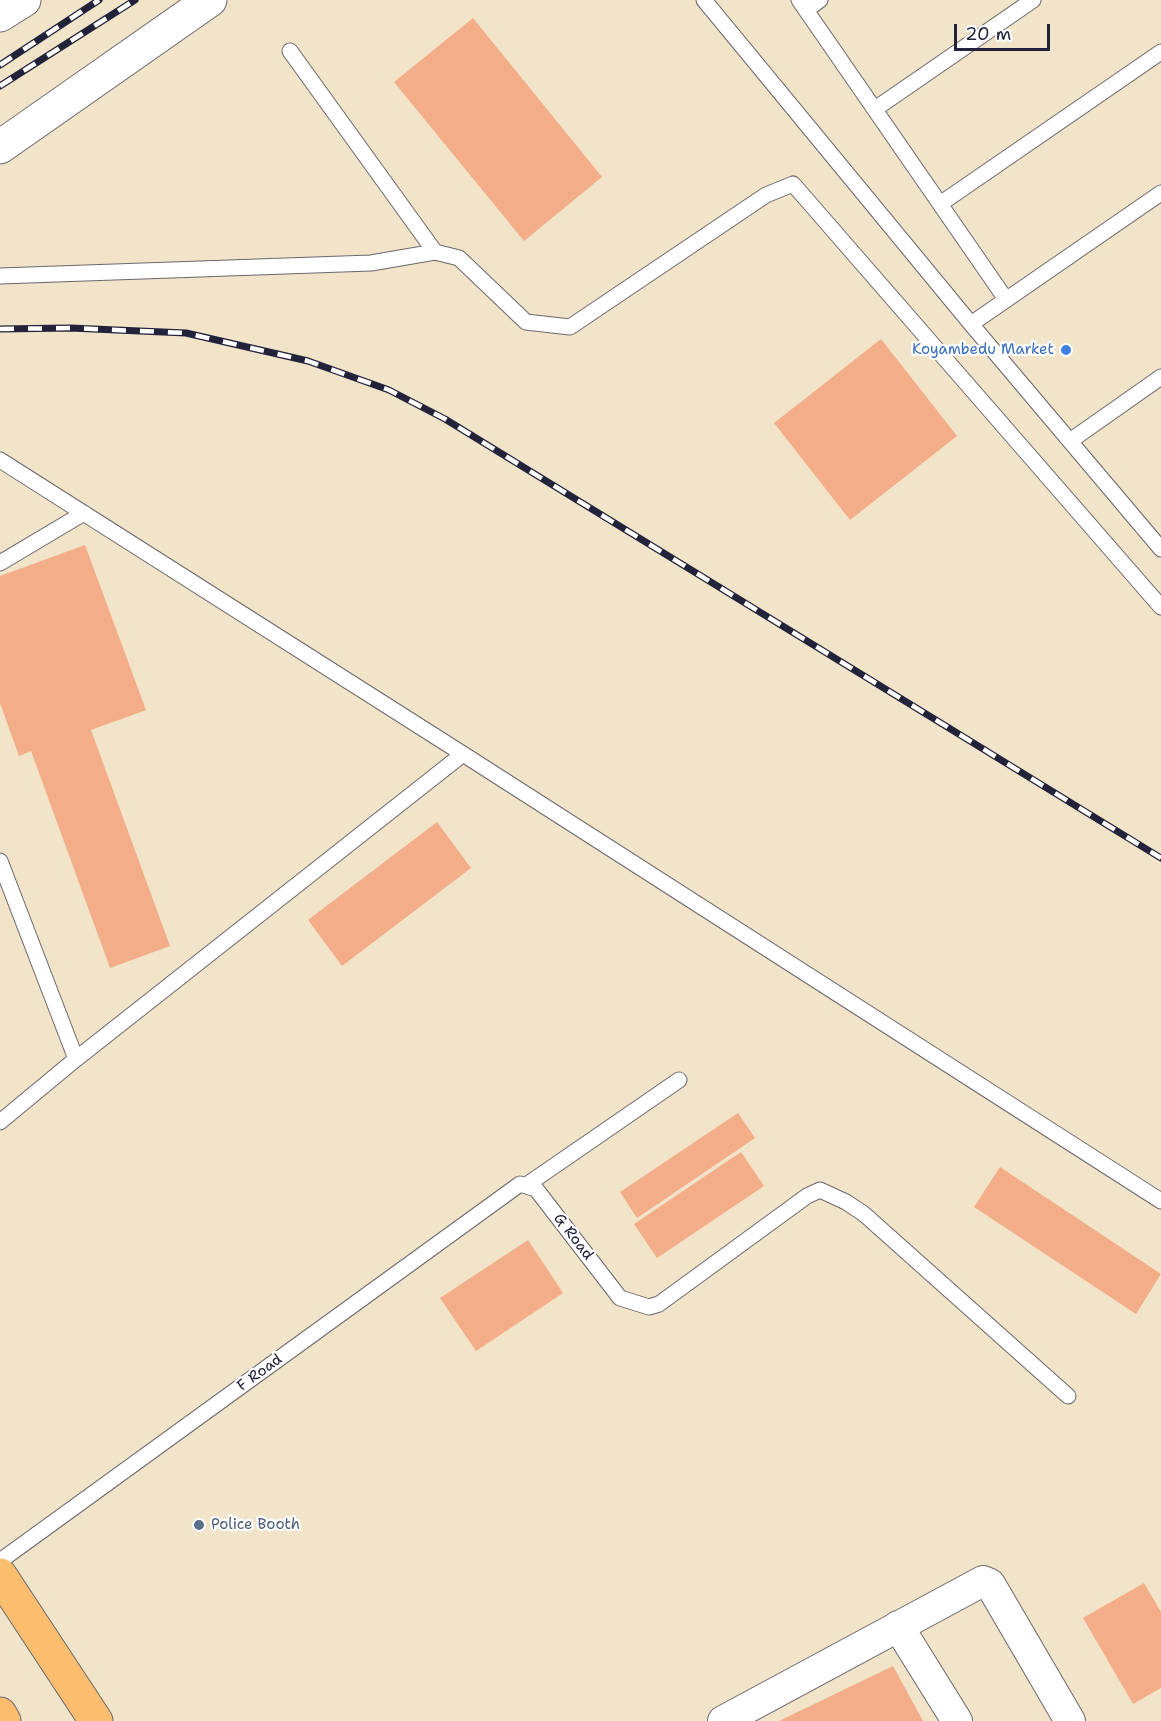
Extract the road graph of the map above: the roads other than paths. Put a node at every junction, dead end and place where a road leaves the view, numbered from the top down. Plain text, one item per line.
1 (24, 0) edge
2 (210, 0) edge
3 (704, 0) edge
4 (820, 0) edge
5 (1033, 0) edge
6 (803, 5) edge
7 (0, 15) edge
8 (290, 51) dead end
9 (1161, 52) edge
10 (875, 109) junction
11 (0, 147) edge
12 (1161, 194) edge
13 (940, 204) junction
14 (435, 252) junction
15 (0, 276) edge
16 (1005, 298) junction
17 (971, 324) junction
18 (1161, 377) edge
19 (1070, 441) junction
20 (0, 460) edge
21 (84, 513) junction
22 (1161, 549) edge
23 (0, 563) edge
24 (1161, 607) edge
25 (463, 754) junction
26 (0, 861) edge
27 (75, 1059) junction
28 (679, 1080) dead end
29 (0, 1122) edge
30 (524, 1184) junction
31 (1161, 1201) edge
32 (1068, 1396) dead end
33 (0, 1562) edge
34 (0, 1575) edge
35 (898, 1626) junction
36 (0, 1714) edge
37 (4, 1721) edge
38 (96, 1721) edge
39 (723, 1721) edge
40 (957, 1721) edge
41 (1070, 1721) edge

1 - 7 street
2 - 11 street
3 - 17 lane
4 - 6 lane
5 - 10 lane
6 - 10 lane
8 - 14 lane
9 - 13 lane
10 - 13 lane
12 - 16 lane
13 - 16 lane
14 - 15 lane
14 - 24 lane
16 - 17 lane
17 - 19 lane
18 - 19 lane
19 - 22 lane
20 - 21 lane
21 - 23 lane
21 - 25 lane
25 - 27 lane
25 - 31 lane
26 - 27 lane
27 - 29 lane
28 - 30 lane, F Road
30 - 32 lane, G Road
30 - 33 lane, F Road
34 - 38 main road
35 - 39 street
35 - 40 street
35 - 41 street
36 - 37 main road

